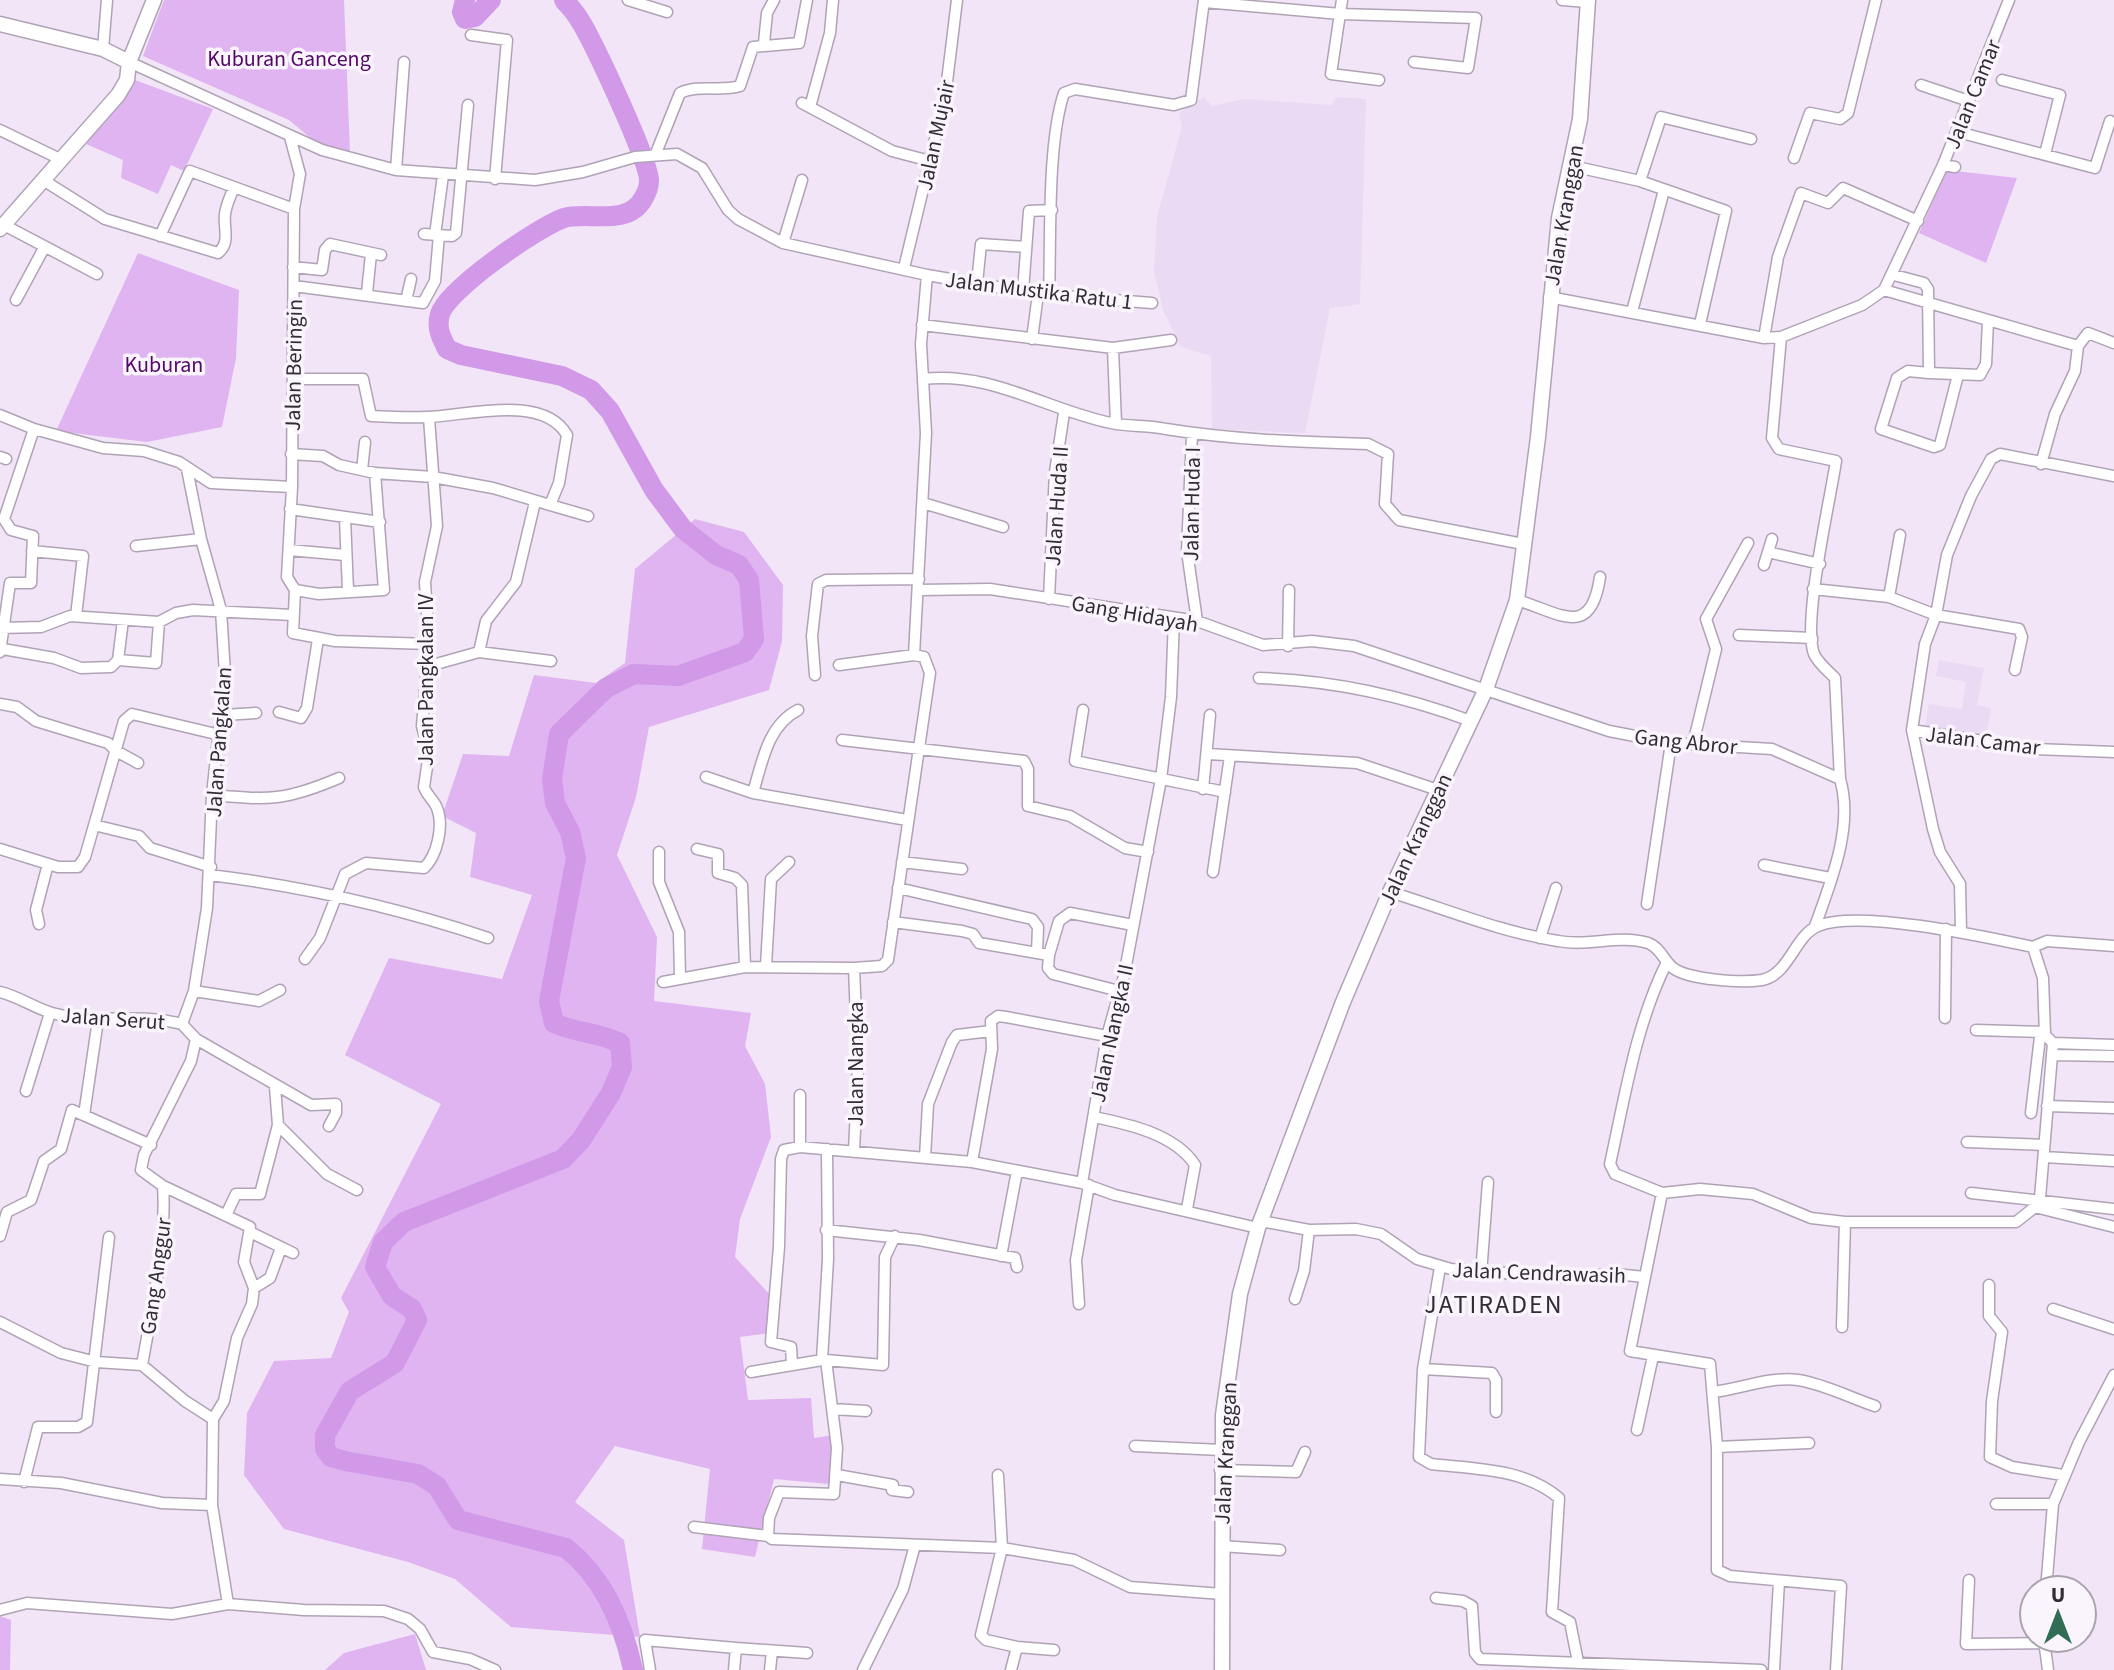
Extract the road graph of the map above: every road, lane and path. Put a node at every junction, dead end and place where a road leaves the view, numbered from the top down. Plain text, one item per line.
1 (107, 0) edge
2 (154, 0) edge
3 (628, 0) edge
4 (774, 0) edge
5 (807, 0) edge
6 (833, 0) edge
7 (957, 0) edge
8 (1342, 0) edge
9 (1562, 0) edge
10 (1876, 0) edge
11 (2009, 0) edge
12 (1204, 1) edge
13 (1588, 1) edge
14 (667, 12) dead end
15 (1340, 14) junction
16 (0, 24) edge
17 (471, 35) dead end
18 (764, 43) junction
19 (103, 49) junction
20 (129, 62) junction
21 (404, 62) dead end
22 (1414, 62) dead end
23 (1379, 80) dead end
24 (2002, 80) dead end
25 (1921, 85) dead end
26 (1969, 101) junction
27 (468, 105) dead end
28 (2110, 121) dead end
29 (0, 130) edge
30 (1958, 132) junction
31 (290, 137) junction
32 (1751, 139) dead end
33 (654, 154) junction
34 (2045, 154) junction
35 (1794, 158) dead end
36 (60, 159) junction
37 (930, 161) junction
38 (1943, 165) junction
39 (1572, 166) junction
40 (1955, 167) dead end
41 (396, 170) junction
42 (443, 175) junction
43 (459, 176) junction
44 (495, 179) junction
45 (43, 180) junction
46 (802, 180) dead end
47 (1640, 181) junction
48 (234, 187) junction
49 (1664, 190) junction
50 (294, 209) junction
51 (1052, 210) junction
52 (1918, 221) junction
53 (2, 227) edge
54 (433, 234) junction
55 (160, 236) junction
56 (783, 243) junction
57 (1026, 247) junction
58 (44, 248) junction
59 (293, 267) junction
60 (904, 268) junction
61 (97, 274) dead end
62 (927, 275) junction
63 (1894, 275) junction
64 (411, 279) dead end
65 (977, 283) junction
66 (294, 286) junction
67 (1884, 290) junction
68 (1023, 291) junction
69 (367, 293) junction
70 (1044, 295) junction
71 (1549, 297) junction
72 (16, 300) dead end
73 (406, 301) junction
74 (1152, 303) dead end
75 (1929, 305) junction
76 (1633, 308) dead end
77 (1988, 321) junction
78 (1700, 324) dead end
79 (922, 325) junction
80 (1781, 337) junction
81 (1764, 338) junction
82 (1032, 339) junction
83 (1171, 340) dead end
84 (2114, 343) edge
85 (2078, 346) junction
86 (1113, 348) junction
87 (1929, 373) junction
88 (1958, 375) junction
89 (293, 379) junction
90 (923, 379) junction
91 (1064, 413) junction
92 (0, 415) edge
93 (429, 418) junction
94 (1116, 424) junction
95 (34, 429) junction
96 (1192, 435) junction
97 (365, 442) dead end
98 (291, 454) junction
99 (2041, 464) junction
100 (187, 469) junction
101 (362, 470) junction
102 (375, 473) junction
103 (2114, 476) edge
104 (433, 477) junction
105 (292, 487) junction
106 (535, 502) junction
107 (923, 503) junction
108 (550, 505) junction
109 (290, 509) junction
110 (588, 516) dead end
111 (345, 518) junction
112 (381, 526) junction
113 (1003, 527) dead end
114 (1900, 535) dead end
115 (201, 539) junction
116 (1772, 539) dead end
117 (1748, 543) dead end
118 (1523, 544) junction
119 (136, 546) dead end
120 (289, 550) junction
121 (32, 551) junction
122 (1768, 552) junction
123 (345, 555) junction
124 (1820, 564) junction
125 (1764, 565) dead end
126 (1600, 577) dead end
127 (919, 584) junction
128 (1813, 589) junction
129 (295, 590) junction
130 (1289, 590) dead end
131 (348, 591) junction
132 (1889, 597) junction
133 (1049, 599) junction
134 (1517, 600) junction
135 (221, 610) junction
136 (292, 615) junction
137 (1936, 615) junction
138 (76, 616) junction
139 (1174, 619) junction
140 (123, 620) junction
141 (1197, 621) junction
142 (159, 622) junction
143 (3, 628) edge
144 (1739, 635) dead end
145 (318, 639) junction
146 (1812, 643) junction
147 (429, 644) junction
148 (1288, 646) junction
149 (2, 651) edge
150 (479, 652) junction
151 (914, 655) junction
152 (118, 660) junction
153 (551, 661) dead end
154 (839, 665) dead end
155 (429, 666) junction
156 (2015, 670) dead end
157 (815, 675) dead end
158 (1259, 678) dead end
159 (1486, 689) junction
160 (0, 704) edge
161 (798, 710) dead end
162 (1083, 710) dead end
163 (279, 712) dead end
164 (256, 713) dead end
165 (224, 715) junction
166 (1210, 715) dead end
167 (1471, 721) junction
168 (1912, 730) junction
169 (220, 735) junction
170 (842, 740) dead end
171 (1671, 743) junction
172 (1693, 744) junction
173 (918, 747) junction
174 (116, 751) junction
175 (2114, 752) edge
176 (1208, 754) junction
177 (1230, 756) junction
178 (138, 763) dead end
179 (706, 777) dead end
180 (339, 778) dead end
181 (1161, 779) junction
182 (1840, 779) junction
183 (1203, 789) junction
184 (1438, 790) junction
185 (1225, 792) junction
186 (753, 793) junction
187 (212, 795) junction
188 (907, 820) junction
189 (94, 825) junction
190 (0, 849) edge
191 (697, 849) dead end
192 (659, 852) dead end
193 (1148, 852) junction
194 (789, 862) dead end
195 (902, 862) junction
196 (48, 864) junction
197 (1764, 865) dead end
198 (962, 869) dead end
199 (211, 871) junction
200 (1213, 872) dead end
201 (1830, 878) junction
202 (898, 888) junction
203 (1556, 888) dead end
204 (1390, 892) junction
205 (336, 893) junction
206 (1647, 904) dead end
207 (893, 922) junction
208 (39, 924) dead end
209 (1133, 925) junction
210 (1815, 926) junction
211 (1946, 929) junction
212 (1961, 932) junction
213 (488, 938) dead end
214 (1540, 938) junction
215 (2114, 946) edge
216 (2033, 947) junction
217 (1043, 954) junction
218 (305, 959) dead end
219 (1667, 962) junction
220 (766, 966) junction
221 (745, 967) junction
222 (854, 968) junction
223 (680, 979) junction
224 (663, 982) dead end
225 (280, 990) dead end
226 (194, 991) junction
227 (1119, 991) junction
228 (0, 992) edge
229 (50, 1013) junction
230 (1945, 1018) dead end
231 (98, 1020) junction
232 (182, 1024) junction
233 (1976, 1030) dead end
234 (991, 1031) junction
235 (1107, 1036) junction
236 (2048, 1037) junction
237 (196, 1039) junction
238 (2114, 1045) edge
239 (2052, 1055) junction
240 (2114, 1056) edge
241 (275, 1087) junction
242 (26, 1091) dead end
243 (800, 1095) dead end
244 (2047, 1106) junction
245 (2114, 1108) edge
246 (2031, 1113) dead end
247 (84, 1115) junction
248 (1094, 1117) junction
249 (278, 1125) junction
250 (329, 1126) dead end
251 (1967, 1142) dead end
252 (151, 1145) junction
253 (2044, 1145) junction
254 (800, 1147) junction
255 (827, 1149) junction
256 (854, 1151) junction
257 (2044, 1157) junction
258 (925, 1158) junction
259 (2114, 1161) edge
260 (972, 1162) junction
261 (1017, 1171) junction
262 (1488, 1182) dead end
263 (1086, 1184) junction
264 (163, 1186) junction
265 (357, 1190) dead end
266 (1662, 1193) junction
267 (1971, 1193) dead end
268 (2040, 1198) junction
269 (1187, 1209) junction
270 (2114, 1209) edge
271 (226, 1215) junction
272 (1845, 1222) junction
273 (1260, 1224) junction
274 (2114, 1227) edge
275 (826, 1230) junction
276 (1309, 1230) junction
277 (250, 1232) junction
278 (0, 1236) edge
279 (895, 1236) junction
280 (109, 1237) dead end
281 (281, 1248) junction
282 (293, 1253) dead end
283 (1001, 1256) junction
284 (1017, 1267) dead end
285 (1440, 1267) junction
286 (1481, 1274) junction
287 (1645, 1277) junction
288 (1989, 1285) dead end
289 (254, 1288) junction
290 (1295, 1299) dead end
291 (1079, 1304) dead end
292 (2053, 1309) dead end
293 (0, 1322) edge
294 (1842, 1327) dead end
295 (2114, 1329) edge
296 (1653, 1356) junction
297 (824, 1360) junction
298 (96, 1362) junction
299 (142, 1365) junction
300 (792, 1365) junction
301 (1423, 1369) junction
302 (751, 1372) dead end
303 (2114, 1375) edge
304 (1713, 1392) junction
305 (1875, 1406) dead end
306 (832, 1409) junction
307 (866, 1411) dead end
308 (1496, 1412) dead end
309 (213, 1419) junction
310 (1637, 1430) dead end
311 (1809, 1443) dead end
312 (1135, 1446) dead end
313 (1717, 1447) junction
314 (1221, 1450) junction
315 (1305, 1452) dead end
316 (1220, 1470) junction
317 (837, 1475) junction
318 (998, 1475) dead end
319 (2063, 1475) junction
320 (0, 1479) edge
321 (24, 1482) junction
322 (908, 1492) dead end
323 (1996, 1504) dead end
324 (2053, 1504) junction
325 (212, 1505) junction
326 (694, 1527) dead end
327 (768, 1536) junction
328 (915, 1545) junction
329 (1221, 1546) junction
330 (1002, 1548) junction
331 (1280, 1550) dead end
332 (2047, 1574) edge
333 (1969, 1580) dead end
334 (1779, 1581) junction
335 (1222, 1594) junction
336 (1436, 1598) dead end
337 (228, 1604) junction
338 (0, 1610) edge
339 (2018, 1642) edge
340 (1017, 1647) junction
341 (736, 1648) junction
342 (1054, 1650) dead end
343 (772, 1651) junction
344 (807, 1653) dead end
345 (1578, 1662) junction
346 (1644, 1667) edge
347 (495, 1670) edge
348 (650, 1670) edge
349 (734, 1670) edge
350 (770, 1670) edge
351 (863, 1670) edge
352 (1011, 1670) edge
353 (1222, 1670) edge
354 (1761, 1670) edge
355 (1774, 1670) edge
356 (1836, 1670) edge

1 - 19 street
2 - 20 main road
3 - 14 street
4 - 18 street
5 - 18 street
6 - 37 street
7 - 37 street, Jalan Mujair
8 - 15 street
9 - 13 street
10 - 35 street
11 - 26 street, Jalan Camar
12 - 15 street
12 - 51 street
13 - 39 main road, Jalan Kranggan
15 - 22 street
15 - 23 street
16 - 19 main road
17 - 44 street
18 - 33 street
19 - 20 main road
20 - 31 street
20 - 36 main road
21 - 41 street
24 - 34 street
25 - 26 street
26 - 30 street, Jalan Camar
27 - 43 street
28 - 34 street
29 - 36 street
30 - 34 street
30 - 38 street, Jalan Camar
31 - 41 street
31 - 50 street, Jalan Beringin
32 - 47 street
33 - 44 street
33 - 56 street, Jalan Mustika Ratu 1
36 - 45 main road
37 - 60 street, Jalan Mujair
38 - 40 street
38 - 52 street, Jalan Camar
39 - 47 street
39 - 71 main road, Jalan Kranggan
41 - 42 street
42 - 43 street
42 - 54 street
43 - 44 street
43 - 54 street
45 - 53 main road
45 - 55 street
46 - 56 street
47 - 49 street
48 - 50 street
48 - 55 street
48 - 55 street
49 - 76 street
49 - 78 street
50 - 59 street, Jalan Beringin
51 - 57 street
51 - 70 street
52 - 63 street, Jalan Camar
52 - 81 street
53 - 58 street
54 - 73 street
56 - 60 street, Jalan Mustika Ratu 1
57 - 65 street
57 - 68 street
58 - 61 street
58 - 72 street
59 - 66 street, Jalan Beringin
59 - 69 street
60 - 62 street, Jalan Mustika Ratu 1
62 - 65 street, Jalan Mustika Ratu 1
62 - 79 street
63 - 67 street, Jalan Camar
63 - 75 street
64 - 73 street
65 - 68 street, Jalan Mustika Ratu 1
66 - 69 street
66 - 89 street, Jalan Beringin
67 - 75 street
67 - 80 street, Jalan Camar
68 - 70 street, Jalan Mustika Ratu 1
69 - 73 street
70 - 74 street, Jalan Mustika Ratu 1
70 - 82 street
71 - 81 street, Jalan Camar
71 - 118 main road, Jalan Kranggan
75 - 77 street
75 - 87 street
77 - 85 street
77 - 88 street
79 - 82 street
79 - 90 street
80 - 81 street, Jalan Camar
80 - 124 street
82 - 86 street
83 - 86 street
84 - 85 street
85 - 99 street
86 - 94 street
87 - 88 street
87 - 88 street
89 - 93 street
89 - 98 street, Jalan Beringin
90 - 91 street
90 - 107 street
91 - 94 street
91 - 133 street, Jalan Huda II
92 - 95 street
93 - 104 street, Jalan Pangkalan IV
93 - 108 street
94 - 96 street
95 - 100 street
95 - 121 street
96 - 118 street
96 - 141 street, Jalan Huda I
97 - 101 street
98 - 101 street
98 - 105 street, Jalan Beringin
99 - 103 street
99 - 137 street, Jalan Camar
100 - 105 street
100 - 115 street, Jalan Pangkalan
101 - 102 street
102 - 104 street
102 - 112 street
104 - 106 street
104 - 147 street, Jalan Pangkalan IV
105 - 109 street, Jalan Beringin
106 - 108 street
106 - 150 street
107 - 113 street
107 - 127 street
108 - 110 street
109 - 111 street
109 - 120 street, Jalan Beringin
111 - 112 street
111 - 123 street
112 - 131 street
114 - 132 street
115 - 119 street
115 - 135 street, Jalan Pangkalan
116 - 122 street
117 - 172 street
118 - 134 main road, Jalan Kranggan
120 - 123 street
120 - 129 street, Jalan Beringin
121 - 138 street
121 - 143 street
122 - 124 street
122 - 125 street
123 - 131 street
124 - 128 street
126 - 134 street
127 - 133 street, Gang Hidayah
127 - 151 street
127 - 157 street, Gang Hidayah
128 - 132 street
128 - 146 street
129 - 131 street
129 - 136 street, Jalan Beringin
130 - 148 street
132 - 137 street
133 - 139 street, Gang Hidayah
134 - 159 main road, Jalan Kranggan
135 - 136 street
135 - 142 street
135 - 165 street, Jalan Pangkalan
136 - 145 street
137 - 156 street
137 - 168 street, Jalan Camar
138 - 140 street
138 - 143 street
139 - 141 street, Gang Hidayah
139 - 181 street, Jalan Nangka II
140 - 142 street
140 - 152 street
141 - 148 street, Gang Hidayah
142 - 152 street
143 - 149 street
144 - 146 street
145 - 147 street
145 - 163 street
146 - 182 street
147 - 155 street, Jalan Pangkalan IV
148 - 159 street, Gang Hidayah
149 - 152 street
150 - 153 street
150 - 155 street
151 - 154 street
151 - 173 street
155 - 205 street, Jalan Pangkalan IV
158 - 167 street
159 - 167 main road, Jalan Kranggan
159 - 171 street, Gang Abror
160 - 174 street
161 - 186 street
162 - 181 street
164 - 165 street
165 - 169 street, Jalan Pangkalan
166 - 176 street
167 - 184 main road, Jalan Kranggan
168 - 175 street, Jalan Camar
168 - 212 street
169 - 174 street
169 - 187 street, Jalan Pangkalan
170 - 173 street
171 - 172 street, Gang Abror
171 - 206 street
172 - 182 street, Gang Abror
173 - 188 street
173 - 193 street
174 - 178 street
174 - 189 street
176 - 177 street
176 - 183 street
177 - 184 street
177 - 185 street
179 - 186 street
180 - 187 street
181 - 183 street
181 - 193 street, Jalan Nangka II
182 - 201 street
183 - 185 street
184 - 204 main road, Jalan Kranggan
185 - 200 street
186 - 188 street
187 - 199 street, Jalan Pangkalan
188 - 195 street
189 - 196 street
189 - 199 street
190 - 196 street
191 - 221 street
192 - 223 street
193 - 209 street, Jalan Nangka II
194 - 220 street
195 - 198 street
195 - 202 street
196 - 208 street
197 - 201 street
199 - 205 street
199 - 226 street, Jalan Pangkalan
201 - 210 street
202 - 207 street
202 - 217 street
203 - 214 street
204 - 214 street
204 - 273 main road, Jalan Kranggan
205 - 213 street
205 - 218 street
207 - 217 street
207 - 222 street
209 - 217 street
209 - 227 street, Jalan Nangka II
210 - 211 street
210 - 219 street
211 - 212 street
211 - 230 street
212 - 216 street
214 - 219 street
215 - 216 street
216 - 236 street
217 - 227 street
219 - 266 street
220 - 221 street
220 - 222 street
221 - 223 street
222 - 256 street, Jalan Nangka
223 - 224 street
225 - 226 street
226 - 232 street, Jalan Pangkalan
227 - 235 street, Jalan Nangka II
228 - 229 street, Jalan Serut
229 - 231 street, Jalan Serut
229 - 242 street
231 - 232 street, Jalan Serut
231 - 247 street
232 - 237 street
233 - 236 street
234 - 235 street
234 - 258 street
234 - 260 street
235 - 248 street, Jalan Nangka II
236 - 238 street
236 - 239 street
236 - 246 street
237 - 241 street
237 - 252 street
239 - 240 street
239 - 244 street
241 - 249 street
241 - 250 street
243 - 254 street
244 - 245 street
244 - 253 street
247 - 252 street
247 - 278 street
248 - 263 street, Jalan Nangka II
248 - 269 street
249 - 265 street
249 - 271 street
251 - 253 street
252 - 264 street
253 - 257 street
254 - 255 street
254 - 300 street
255 - 256 street
255 - 275 street
256 - 258 street, Jalan Nangka
257 - 259 street
257 - 268 street
258 - 260 street, Jalan Nangka
260 - 261 street, Jalan Nangka
261 - 263 street, Jalan Nangka
261 - 283 street
262 - 286 street
263 - 269 street, Jalan Nangka
263 - 291 street, Jalan Nangka II
264 - 271 street
264 - 299 street, Gang Anggur
266 - 272 street
266 - 287 street
267 - 268 street
268 - 270 street
269 - 273 street, Jalan Nangka
271 - 277 street
272 - 274 street
272 - 294 street
273 - 276 street, Jalan Cendrawasih
273 - 314 main road, Jalan Kranggan
275 - 279 street
275 - 297 street
276 - 285 street, Jalan Cendrawasih
276 - 290 street
277 - 281 street
277 - 289 street
279 - 283 street
279 - 297 street
280 - 298 street
281 - 282 street
281 - 289 street
283 - 284 street
285 - 286 street, Jalan Cendrawasih
285 - 301 street
286 - 287 street, Jalan Cendrawasih
287 - 296 street, Jalan Cendrawasih
288 - 319 street
289 - 309 street
292 - 295 street
293 - 298 street
296 - 304 street
296 - 310 street
297 - 300 street
297 - 306 street
298 - 299 street
298 - 321 street
299 - 309 street
300 - 302 street
301 - 308 street
301 - 345 street
303 - 319 street
304 - 305 street
304 - 313 street
306 - 307 street
306 - 317 street
309 - 325 street
311 - 313 street
312 - 314 street
313 - 334 street
314 - 316 main road, Jalan Kranggan
315 - 316 street
316 - 329 main road, Jalan Kranggan
317 - 322 street
317 - 327 street
318 - 330 street
319 - 324 street
320 - 321 street
321 - 325 street
323 - 324 street
324 - 332 street
325 - 337 street
326 - 327 street
327 - 328 street
328 - 330 street
328 - 351 street
329 - 331 street
329 - 335 main road, Jalan Kranggan
330 - 335 street
330 - 340 street
333 - 339 street
334 - 355 street
334 - 356 street
335 - 353 main road, Jalan Kranggan
336 - 345 street
337 - 338 street
337 - 347 street
340 - 342 street
340 - 352 street
341 - 343 street
341 - 348 street
341 - 349 street
343 - 344 street
343 - 350 street
345 - 346 street
346 - 354 street

